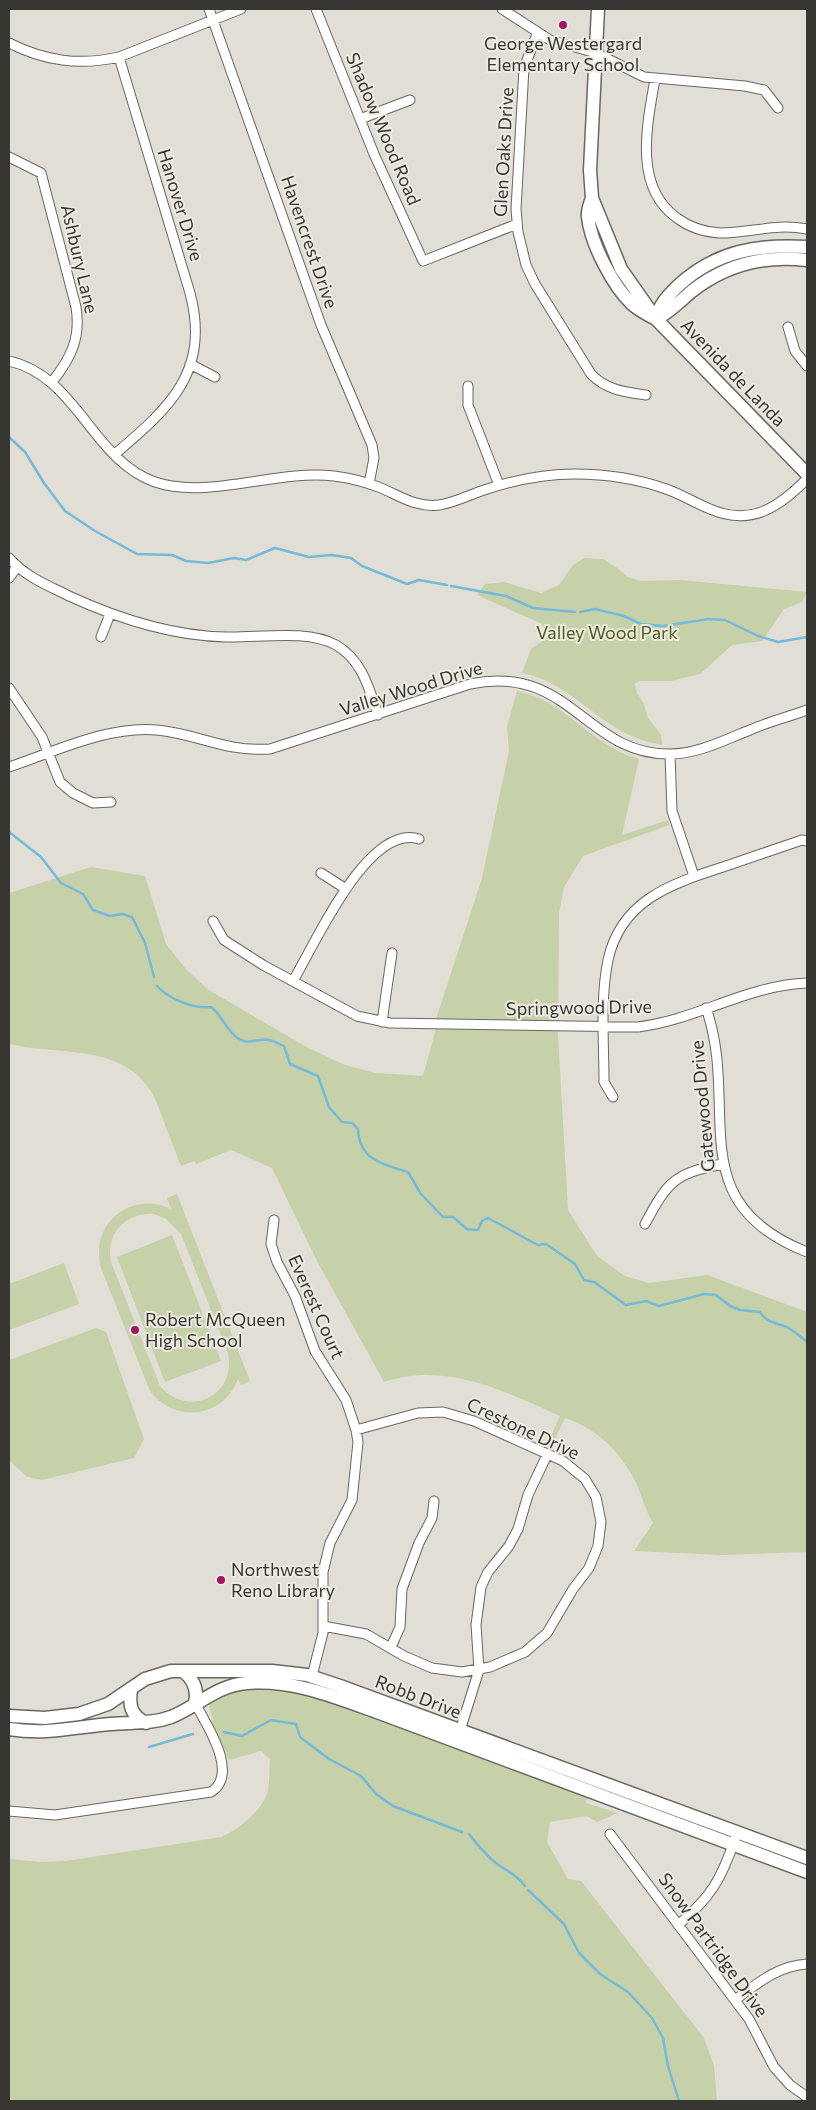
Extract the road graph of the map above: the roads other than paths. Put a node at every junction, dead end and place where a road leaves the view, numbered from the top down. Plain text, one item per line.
1 (209, 9) edge
2 (241, 9) edge
3 (316, 9) edge
4 (502, 9) edge
5 (598, 9) edge
6 (213, 20) junction
7 (537, 34) junction
8 (9, 43) edge
9 (596, 52) junction
10 (119, 57) junction
11 (654, 79) junction
12 (410, 100) dead end
13 (778, 108) dead end
14 (360, 119) junction
15 (9, 157) edge
16 (517, 224) junction
17 (807, 229) edge
18 (807, 247) edge
19 (807, 260) edge
20 (656, 319) junction
21 (788, 327) dead end
22 (9, 361) edge
23 (190, 364) junction
24 (807, 366) edge
25 (215, 378) dead end
26 (52, 382) junction
27 (468, 386) dead end
28 (646, 395) dead end
29 (115, 454) junction
30 (807, 474) edge
31 (807, 479) edge
32 (369, 484) junction
33 (499, 485) junction
34 (9, 558) edge
35 (17, 567) junction
36 (9, 578) edge
37 (110, 614) junction
38 (101, 637) dead end
39 (9, 688) edge
40 (807, 710) edge
41 (378, 715) junction
42 (48, 754) junction
43 (670, 754) junction
44 (9, 767) edge
45 (111, 802) dead end
46 (419, 838) dead end
47 (807, 841) edge
48 (321, 873) dead end
49 (694, 876) junction
50 (346, 889) junction
51 (213, 921) dead end
52 (392, 953) dead end
53 (293, 981) junction
54 (807, 983) edge
55 (706, 1008) junction
56 (382, 1022) junction
57 (604, 1026) junction
58 (613, 1097) dead end
59 (722, 1164) junction
60 (274, 1220) dead end
61 (645, 1224) dead end
62 (807, 1252) edge
63 (356, 1430) junction
64 (547, 1455) junction
65 (434, 1501) dead end
66 (323, 1626) junction
67 (390, 1647) junction
68 (479, 1670) junction
69 (184, 1672) junction
70 (312, 1676) junction
71 (131, 1689) junction
72 (195, 1703) junction
73 (9, 1716) edge
74 (146, 1723) junction
75 (9, 1729) edge
76 (458, 1737) junction
77 (9, 1811) edge
78 (610, 1834) dead end
79 (735, 1839) junction
80 (807, 1858) edge
81 (807, 1872) edge
82 (678, 1925) junction
83 (807, 1964) edge
84 (735, 2000) junction
85 (807, 2097) edge

1 - 6 street, Havencrest Drive
2 - 6 street
3 - 14 street, Shadow Wood Road
4 - 7 street
5 - 9 street, Avenida de Landa
6 - 10 street
6 - 32 street, Havencrest Drive
7 - 9 street
7 - 16 street, Glen Oaks Drive
8 - 10 street
9 - 11 street
9 - 20 street, Avenida de Landa
10 - 23 street, Hanover Drive
11 - 13 street
11 - 17 street
12 - 14 street
14 - 16 street, Shadow Wood Road
15 - 26 street, Ashbury Lane
16 - 28 street, Glen Oaks Drive
18 - 20 street
19 - 20 street
20 - 30 street, Avenida de Landa
21 - 24 street
22 - 26 street
23 - 25 street
23 - 29 street, Hanover Drive
26 - 29 street
27 - 33 street
29 - 32 street
31 - 33 street
32 - 33 street
34 - 35 street
35 - 36 street
35 - 37 street
37 - 38 street
37 - 41 street
39 - 42 street
40 - 43 street, Valley Wood Drive
41 - 42 street, Valley Wood Drive
41 - 43 street, Valley Wood Drive
42 - 44 street, Valley Wood Drive
42 - 45 street
43 - 49 street
46 - 50 street
47 - 49 street
48 - 50 street
49 - 57 street
50 - 53 street
51 - 53 street, Springwood Drive
52 - 56 street
53 - 56 street, Springwood Drive
54 - 55 street, Springwood Drive
55 - 57 street, Springwood Drive
55 - 59 street, Gatewood Drive
56 - 57 street, Springwood Drive
57 - 58 street
59 - 61 street
59 - 62 street, Gatewood Drive
60 - 63 street, Everest Court
63 - 64 street, Crestone Drive
63 - 66 street, Everest Court
64 - 68 street
64 - 68 street, Crestone Drive
65 - 67 street
66 - 67 street, Crestone Drive
66 - 70 street, Everest Court
67 - 68 street, Crestone Drive
68 - 76 street
69 - 70 street, Robb Drive
69 - 71 street, Robb Drive
69 - 72 street
70 - 76 street, Robb Drive
71 - 73 street, Robb Drive
71 - 74 street
72 - 74 street, Robb Drive
72 - 76 street, Robb Drive
72 - 77 street
74 - 75 street, Robb Drive
76 - 79 street, Robb Drive
78 - 82 street, Snow Partridge Drive
79 - 80 street, Robb Drive
79 - 81 street, Robb Drive
79 - 82 street
82 - 84 street, Snow Partridge Drive
83 - 84 street
84 - 85 street, Snow Partridge Drive

